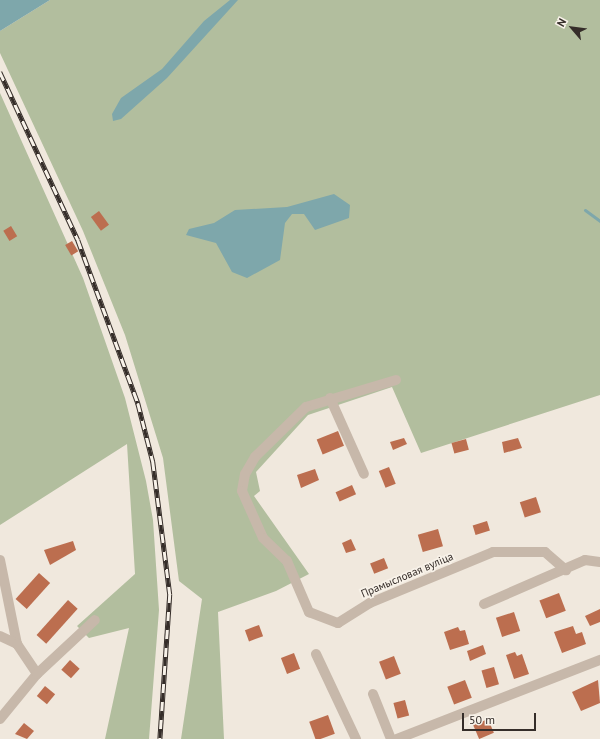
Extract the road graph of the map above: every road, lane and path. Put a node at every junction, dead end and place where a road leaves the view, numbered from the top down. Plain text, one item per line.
1 (396, 380) dead end
2 (330, 398) junction
3 (364, 474) dead end
4 (0, 560) edge
5 (600, 562) edge
6 (566, 570) junction
7 (484, 604) dead end
8 (95, 620) dead end
9 (0, 636) edge
10 (17, 644) junction
11 (316, 654) dead end
12 (600, 660) edge
13 (37, 674) junction
14 (373, 694) dead end
15 (0, 719) edge
16 (356, 739) edge
17 (391, 739) edge
18 (397, 739) edge

1 - 2 street, Прамысловая вуліца
2 - 3 street
2 - 6 street, Прамысловая вуліца
4 - 10 street
5 - 6 street
6 - 7 street
8 - 13 street
9 - 10 street
10 - 13 street
11 - 16 street
12 - 18 street
13 - 15 street
14 - 17 street

